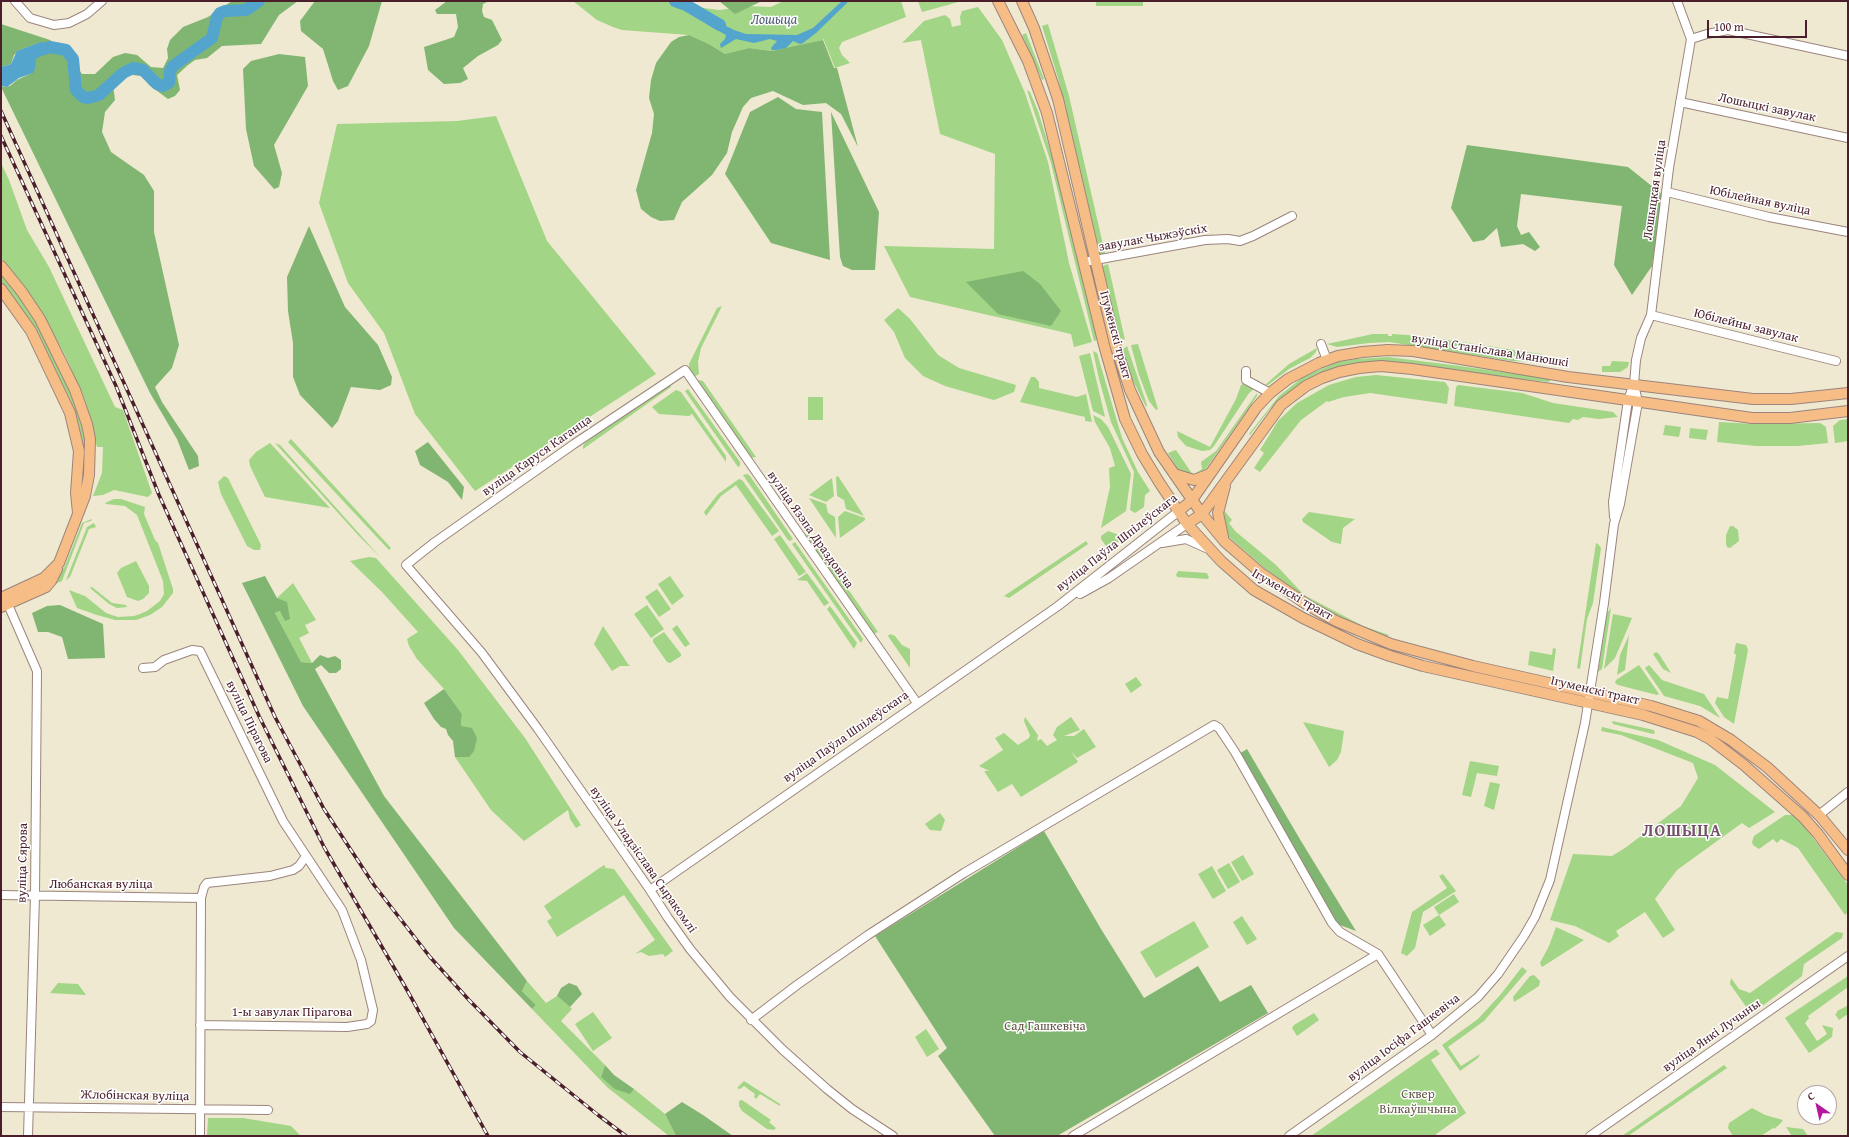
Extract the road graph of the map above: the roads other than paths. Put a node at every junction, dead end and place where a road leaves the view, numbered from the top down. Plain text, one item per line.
1 (15, 1) edge
2 (102, 1) edge
3 (998, 1) edge
4 (1022, 1) edge
5 (1676, 1) edge
6 (1692, 39) junction
7 (1848, 56) edge
8 (1680, 102) junction
9 (1848, 138) edge
10 (1667, 192) junction
11 (1292, 216) dead end
12 (1848, 232) edge
13 (1096, 260) junction
14 (1084, 262) junction
15 (1, 266) edge
16 (1, 289) edge
17 (1651, 315) junction
18 (1321, 344) dead end
19 (1327, 360) junction
20 (1836, 361) dead end
21 (685, 370) joint
22 (1246, 371) dead end
23 (1634, 384) junction
24 (1270, 393) junction
25 (1848, 393) edge
26 (1633, 401) junction
27 (1848, 411) edge
28 (1174, 473) junction
29 (1211, 473) junction
30 (1226, 480) junction
31 (1192, 500) junction
32 (1179, 511) junction
33 (78, 512) junction
34 (1202, 514) junction
35 (1188, 524) junction
36 (1614, 524) joint
37 (1225, 542) junction
38 (1156, 545) junction
39 (1210, 549) junction
40 (406, 565) joint
41 (3, 601) edge
42 (1058, 606) junction
43 (143, 668) dead end
44 (1590, 692) junction
45 (917, 703) junction
46 (1588, 703) junction
47 (1848, 792) edge
48 (1820, 815) junction
49 (1848, 850) edge
50 (306, 856) junction
51 (1848, 875) edge
52 (650, 890) junction
53 (1, 894) edge
54 (35, 896) junction
55 (201, 898) junction
56 (1378, 954) junction
57 (1848, 956) edge
58 (751, 1020) junction
59 (200, 1025) junction
60 (1432, 1035) junction
61 (1, 1107) edge
62 (29, 1107) junction
63 (200, 1109) junction
64 (268, 1110) dead end
65 (28, 1136) edge
66 (200, 1136) edge
67 (893, 1136) edge
68 (1073, 1136) edge
69 (1289, 1136) edge
70 (1590, 1136) edge

1 - 2 street
3 - 14 main road, Ігуменскі тракт
4 - 13 main road, Ігуменскі тракт
5 - 6 street
6 - 7 street
6 - 8 street, Лошыцкая вуліца
8 - 9 street, Лошыцкі завулак
8 - 10 street, Лошыцкая вуліца
10 - 12 street, Юбілейная вуліца
10 - 17 street, Лошыцкая вуліца
11 - 13 street, завулак Чыжэўскіх
13 - 14 street, завулак Чыжэўскіх
13 - 28 main road, Ігуменскі тракт
14 - 32 main road, Ігуменскі тракт
15 - 33 main road
16 - 33 main road
17 - 20 street, Юбілейны завулак
17 - 23 street, Лошыцкая вуліца
18 - 19 street
19 - 23 main road, вуліца Станіслава Манюшкі
19 - 24 main road, вуліца Станіслава Манюшкі
21 - 40 street, вуліца Каруся Каганца
21 - 45 street, вуліца Язэпа Драздовіча
22 - 24 street
23 - 25 main road, вуліца Станіслава Манюшкі
23 - 26 street, Лошыцкая вуліца
24 - 29 main road, вуліца Станіслава Манюшкі
26 - 27 main road
26 - 30 main road
26 - 36 street, Лошыцкая вуліца
28 - 29 main road
28 - 31 main road, Ігуменскі тракт
29 - 31 main road, вуліца Станіслава Манюшкі
30 - 34 main road
30 - 37 main road
31 - 32 main road, вуліца Паўла Шпілеўскага
31 - 34 main road, Ігуменскі тракт
32 - 35 main road, Ігуменскі тракт
32 - 42 street, вуліца Паўла Шпілеўскага
33 - 41 main road
34 - 35 main road, вуліца Паўла Шпілеўскага
34 - 37 main road, Ігуменскі тракт
35 - 38 street, вуліца Паўла Шпілеўскага
35 - 39 main road, Ігуменскі тракт
36 - 44 street, вуліца Іосіфа Гашкевіча
37 - 44 main road, Ігуменскі тракт
38 - 39 street
38 - 42 street, вуліца Паўла Шпілеўскага
39 - 46 main road, Ігуменскі тракт
40 - 52 street, вуліца Уладзіслава Сыракомлі
41 - 54 street, вуліца Сярова
42 - 45 street, вуліца Паўла Шпілеўскага
43 - 50 street, вуліца Пірагова
44 - 46 street, вуліца Іосіфа Гашкевіча
44 - 48 main road, Ігуменскі тракт
45 - 52 street, вуліца Паўла Шпілеўскага
46 - 51 main road, Ігуменскі тракт
46 - 60 street, вуліца Іосіфа Гашкевіча
47 - 48 street
48 - 49 main road, Ігуменскі тракт
50 - 55 street
50 - 59 street, 1-ы завулак Пірагова
52 - 58 street, вуліца Уладзіслава Сыракомлі
53 - 54 street, Любанская вуліца
54 - 55 street, Любанская вуліца
54 - 62 street, вуліца Сярова
55 - 59 street
56 - 58 street
56 - 60 street
56 - 68 street
57 - 70 street, вуліца Янкі Лучыны
58 - 67 street, вуліца Уладзіслава Сыракомлі
59 - 63 street
60 - 69 street, вуліца Іосіфа Гашкевіча
61 - 62 street, Жлобінская вуліца
62 - 63 street, Жлобінская вуліца
62 - 65 street, вуліца Сярова
63 - 64 street, Жлобінская вуліца
63 - 66 street

